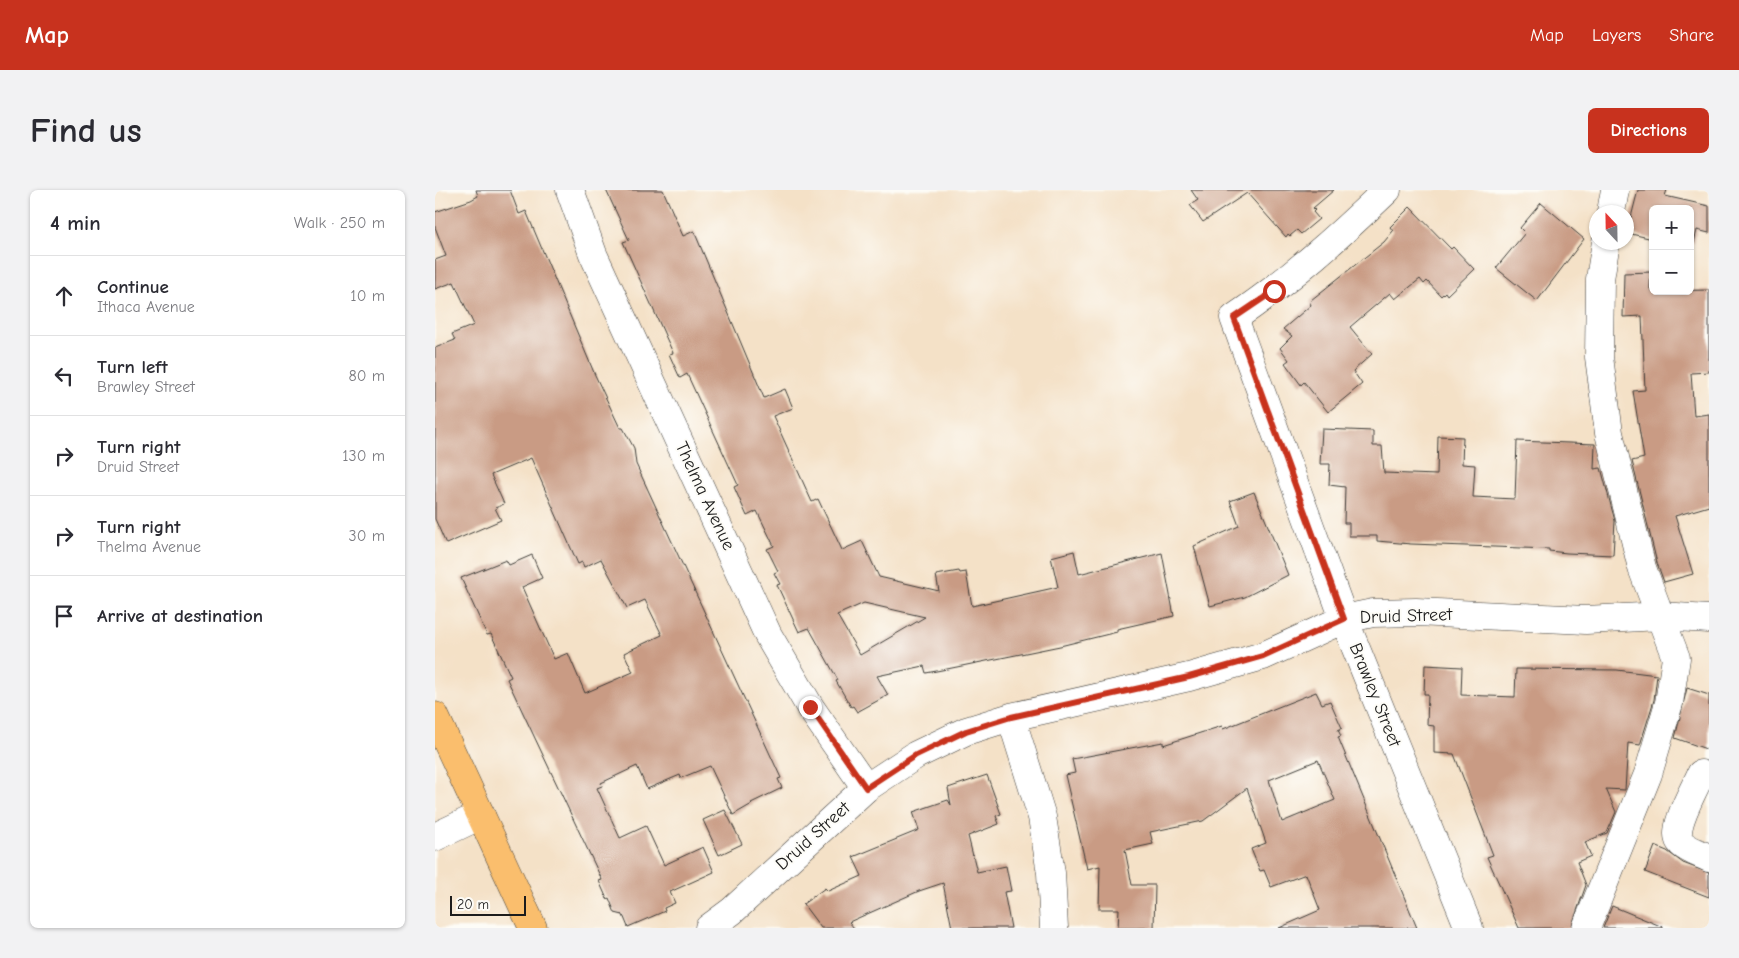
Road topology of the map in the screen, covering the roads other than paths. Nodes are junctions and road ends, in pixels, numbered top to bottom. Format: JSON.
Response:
{"nodes":[{"id":1,"x":570,"y":190,"type":"edge"},
{"id":2,"x":1387,"y":190,"type":"edge"},
{"id":3,"x":1615,"y":190,"type":"edge"},
{"id":4,"x":1612,"y":205,"type":"edge"},
{"id":5,"x":1605,"y":250,"type":"edge"},
{"id":6,"x":1660,"y":616,"type":"junction"},
{"id":7,"x":1344,"y":619,"type":"junction"},
{"id":8,"x":1709,"y":619,"type":"edge"},
{"id":9,"x":435,"y":716,"type":"edge"},
{"id":10,"x":1011,"y":717,"type":"junction"},
{"id":11,"x":1701,"y":774,"type":"dead end"},
{"id":12,"x":866,"y":788,"type":"junction"},
{"id":13,"x":481,"y":815,"type":"junction"},
{"id":14,"x":435,"y":837,"type":"edge"},
{"id":15,"x":1709,"y":858,"type":"edge"},
{"id":16,"x":533,"y":928,"type":"edge"},
{"id":17,"x":709,"y":928,"type":"edge"},
{"id":18,"x":1055,"y":928,"type":"edge"},
{"id":19,"x":1469,"y":928,"type":"edge"},
{"id":20,"x":1587,"y":928,"type":"edge"}],
"edges":[{"from":1,"to":12,"type":"street","name":"Thelma Avenue"},
{"from":2,"to":7,"type":"street","name":"Brawley Street"},
{"from":3,"to":4,"type":"street"},
{"from":5,"to":6,"type":"street"},
{"from":6,"to":7,"type":"street","name":"Druid Street"},
{"from":6,"to":8,"type":"street","name":"Druid Street"},
{"from":6,"to":20,"type":"street"},
{"from":7,"to":10,"type":"street","name":"Druid Street"},
{"from":7,"to":19,"type":"street","name":"Brawley Street"},
{"from":9,"to":13,"type":"main road"},
{"from":10,"to":12,"type":"street","name":"Druid Street"},
{"from":10,"to":18,"type":"street"},
{"from":11,"to":15,"type":"street"},
{"from":12,"to":17,"type":"street","name":"Druid Street"},
{"from":13,"to":14,"type":"street"},
{"from":13,"to":16,"type":"main road"}]}
